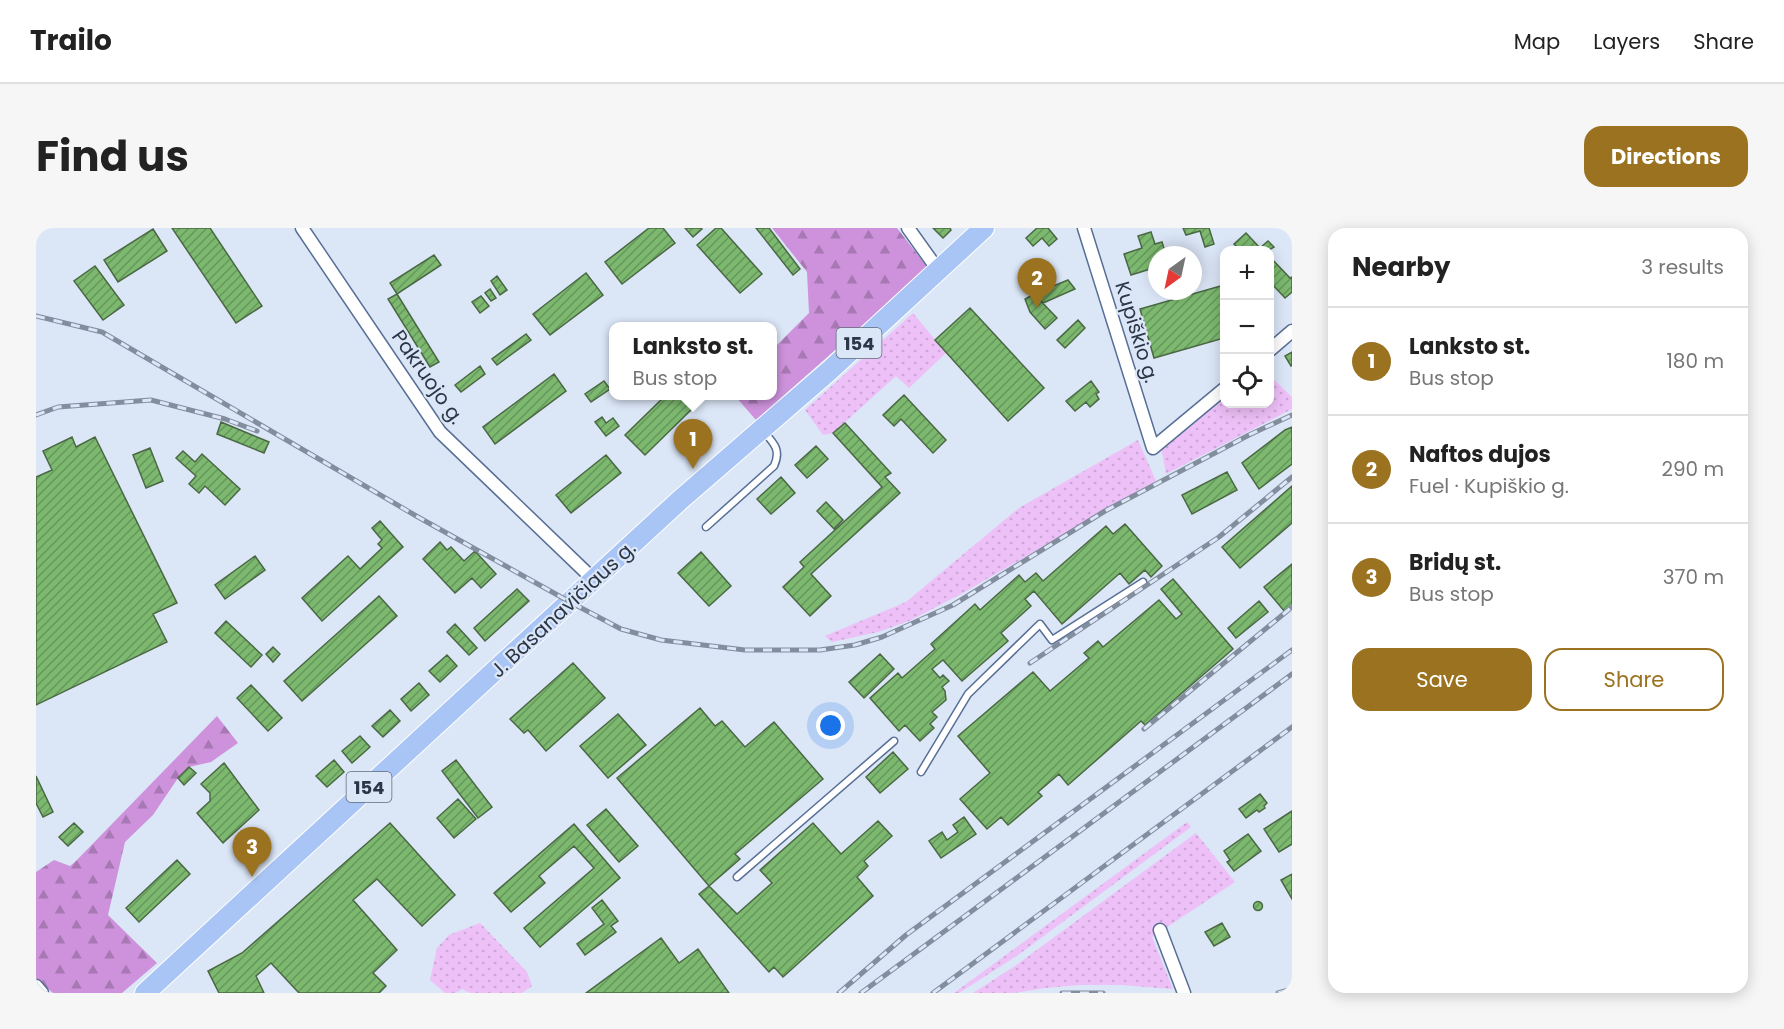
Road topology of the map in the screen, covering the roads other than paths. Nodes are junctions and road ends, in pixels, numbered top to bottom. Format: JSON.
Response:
{"nodes":[{"id":1,"x":302,"y":228,"type":"edge"},
{"id":2,"x":908,"y":228,"type":"edge"},
{"id":3,"x":984,"y":228,"type":"edge"},
{"id":4,"x":1084,"y":228,"type":"edge"},
{"id":5,"x":939,"y":270,"type":"junction"},
{"id":6,"x":1292,"y":331,"type":"edge"},
{"id":7,"x":1274,"y":346,"type":"edge"},
{"id":8,"x":1220,"y":391,"type":"edge"},
{"id":9,"x":762,"y":430,"type":"junction"},
{"id":10,"x":706,"y":527,"type":"dead end"},
{"id":11,"x":594,"y":580,"type":"junction"},
{"id":12,"x":1143,"y":582,"type":"dead end"},
{"id":13,"x":894,"y":741,"type":"dead end"},
{"id":14,"x":921,"y":772,"type":"dead end"},
{"id":15,"x":736,"y":877,"type":"dead end"},
{"id":16,"x":1160,"y":930,"type":"dead end"},
{"id":17,"x":36,"y":986,"type":"edge"},
{"id":18,"x":42,"y":993,"type":"edge"},
{"id":19,"x":145,"y":993,"type":"edge"},
{"id":20,"x":1184,"y":993,"type":"edge"}],
"edges":[{"from":1,"to":11,"type":"street","name":"Pakruojo g."},
{"from":2,"to":5,"type":"street"},
{"from":3,"to":5,"type":"main road","name":"J. Basanavičiaus g.","number":"154"},
{"from":4,"to":8,"type":"street","name":"Kupiškio g."},
{"from":5,"to":9,"type":"main road","name":"J. Basanavičiaus g.","number":"154"},
{"from":6,"to":7,"type":"street"},
{"from":9,"to":10,"type":"lane"},
{"from":9,"to":11,"type":"main road","name":"J. Basanavičiaus g.","number":"154"},
{"from":11,"to":19,"type":"main road","name":"J. Basanavičiaus g.","number":"154"},
{"from":12,"to":14,"type":"lane"},
{"from":13,"to":15,"type":"lane"},
{"from":16,"to":20,"type":"street"},
{"from":17,"to":18,"type":"street"}]}
